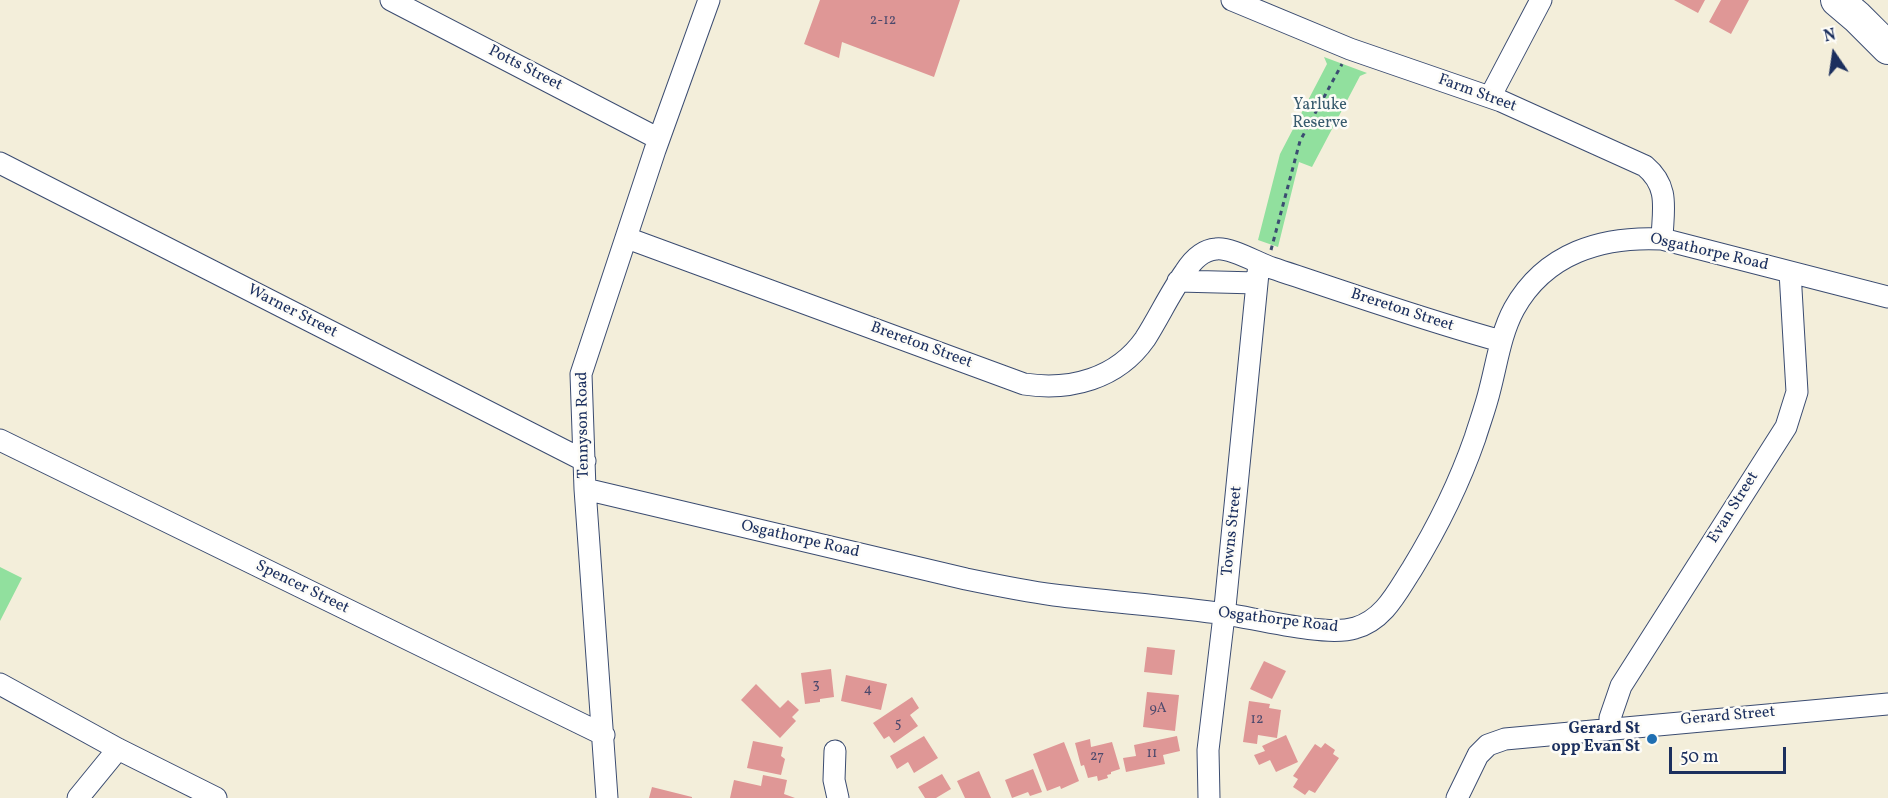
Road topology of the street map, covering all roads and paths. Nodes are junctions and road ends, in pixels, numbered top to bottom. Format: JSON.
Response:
{"nodes":[{"id":1,"x":391,"y":0,"type":"edge"},
{"id":2,"x":709,"y":0,"type":"edge"},
{"id":3,"x":1232,"y":0,"type":"edge"},
{"id":4,"x":1541,"y":0,"type":"edge"},
{"id":5,"x":1837,"y":0,"type":"edge"},
{"id":6,"x":1860,"y":0,"type":"edge"},
{"id":7,"x":1888,"y":26,"type":"edge"},
{"id":8,"x":1888,"y":48,"type":"edge"},
{"id":9,"x":1350,"y":49,"type":"junction"},
{"id":10,"x":1491,"y":97,"type":"junction"},
{"id":11,"x":659,"y":138,"type":"junction"},
{"id":12,"x":0,"y":163,"type":"edge"},
{"id":13,"x":627,"y":238,"type":"junction"},
{"id":14,"x":1662,"y":238,"type":"junction"},
{"id":15,"x":1261,"y":271,"type":"junction"},
{"id":16,"x":1790,"y":272,"type":"junction"},
{"id":17,"x":1179,"y":281,"type":"junction"},
{"id":18,"x":1888,"y":297,"type":"edge"},
{"id":19,"x":1502,"y":341,"type":"junction"},
{"id":20,"x":0,"y":440,"type":"edge"},
{"id":21,"x":585,"y":461,"type":"junction"},
{"id":22,"x":585,"y":489,"type":"junction"},
{"id":23,"x":1225,"y":614,"type":"junction"},
{"id":24,"x":0,"y":684,"type":"edge"},
{"id":25,"x":1888,"y":704,"type":"edge"},
{"id":26,"x":1610,"y":728,"type":"junction"},
{"id":27,"x":604,"y":735,"type":"junction"},
{"id":28,"x":118,"y":749,"type":"junction"},
{"id":29,"x":836,"y":751,"type":"dead end"},
{"id":30,"x":78,"y":798,"type":"edge"},
{"id":31,"x":216,"y":798,"type":"edge"},
{"id":32,"x":607,"y":798,"type":"edge"},
{"id":33,"x":838,"y":798,"type":"edge"},
{"id":34,"x":1209,"y":798,"type":"edge"},
{"id":35,"x":1457,"y":798,"type":"edge"}],
"edges":[{"from":1,"to":11,"type":"street","name":"Potts Street"},
{"from":2,"to":11,"type":"street","name":"Tennyson Road"},
{"from":3,"to":9,"type":"street","name":"Farm Street"},
{"from":4,"to":10,"type":"street"},
{"from":5,"to":8,"type":"highway"},
{"from":6,"to":7,"type":"highway"},
{"from":9,"to":10,"type":"street","name":"Farm Street"},
{"from":9,"to":15,"type":"path"},
{"from":10,"to":14,"type":"street","name":"Farm Street"},
{"from":11,"to":13,"type":"street","name":"Tennyson Road"},
{"from":12,"to":21,"type":"street","name":"Warner Street"},
{"from":13,"to":17,"type":"street","name":"Brereton Street"},
{"from":13,"to":21,"type":"street","name":"Tennyson Road"},
{"from":14,"to":16,"type":"street","name":"Osgathorpe Road"},
{"from":14,"to":19,"type":"street","name":"Osgathorpe Road"},
{"from":15,"to":17,"type":"street","name":"Brereton Street"},
{"from":15,"to":17,"type":"street","name":"Brereton Street"},
{"from":15,"to":19,"type":"street","name":"Brereton Street"},
{"from":15,"to":23,"type":"street","name":"Towns Street"},
{"from":16,"to":18,"type":"street","name":"Osgathorpe Road"},
{"from":16,"to":26,"type":"street","name":"Evan Street"},
{"from":19,"to":23,"type":"street","name":"Osgathorpe Road"},
{"from":20,"to":27,"type":"street","name":"Spencer Street"},
{"from":21,"to":22,"type":"street","name":"Tennyson Road"},
{"from":22,"to":23,"type":"street","name":"Osgathorpe Road"},
{"from":22,"to":27,"type":"street","name":"Tennyson Road"},
{"from":23,"to":34,"type":"street","name":"Towns Street"},
{"from":24,"to":28,"type":"street"},
{"from":25,"to":26,"type":"street","name":"Gerard Street"},
{"from":26,"to":35,"type":"street","name":"Gerard Street"},
{"from":27,"to":32,"type":"street","name":"Tennyson Road"},
{"from":28,"to":30,"type":"street"},
{"from":28,"to":31,"type":"street"},
{"from":29,"to":33,"type":"street"}]}
